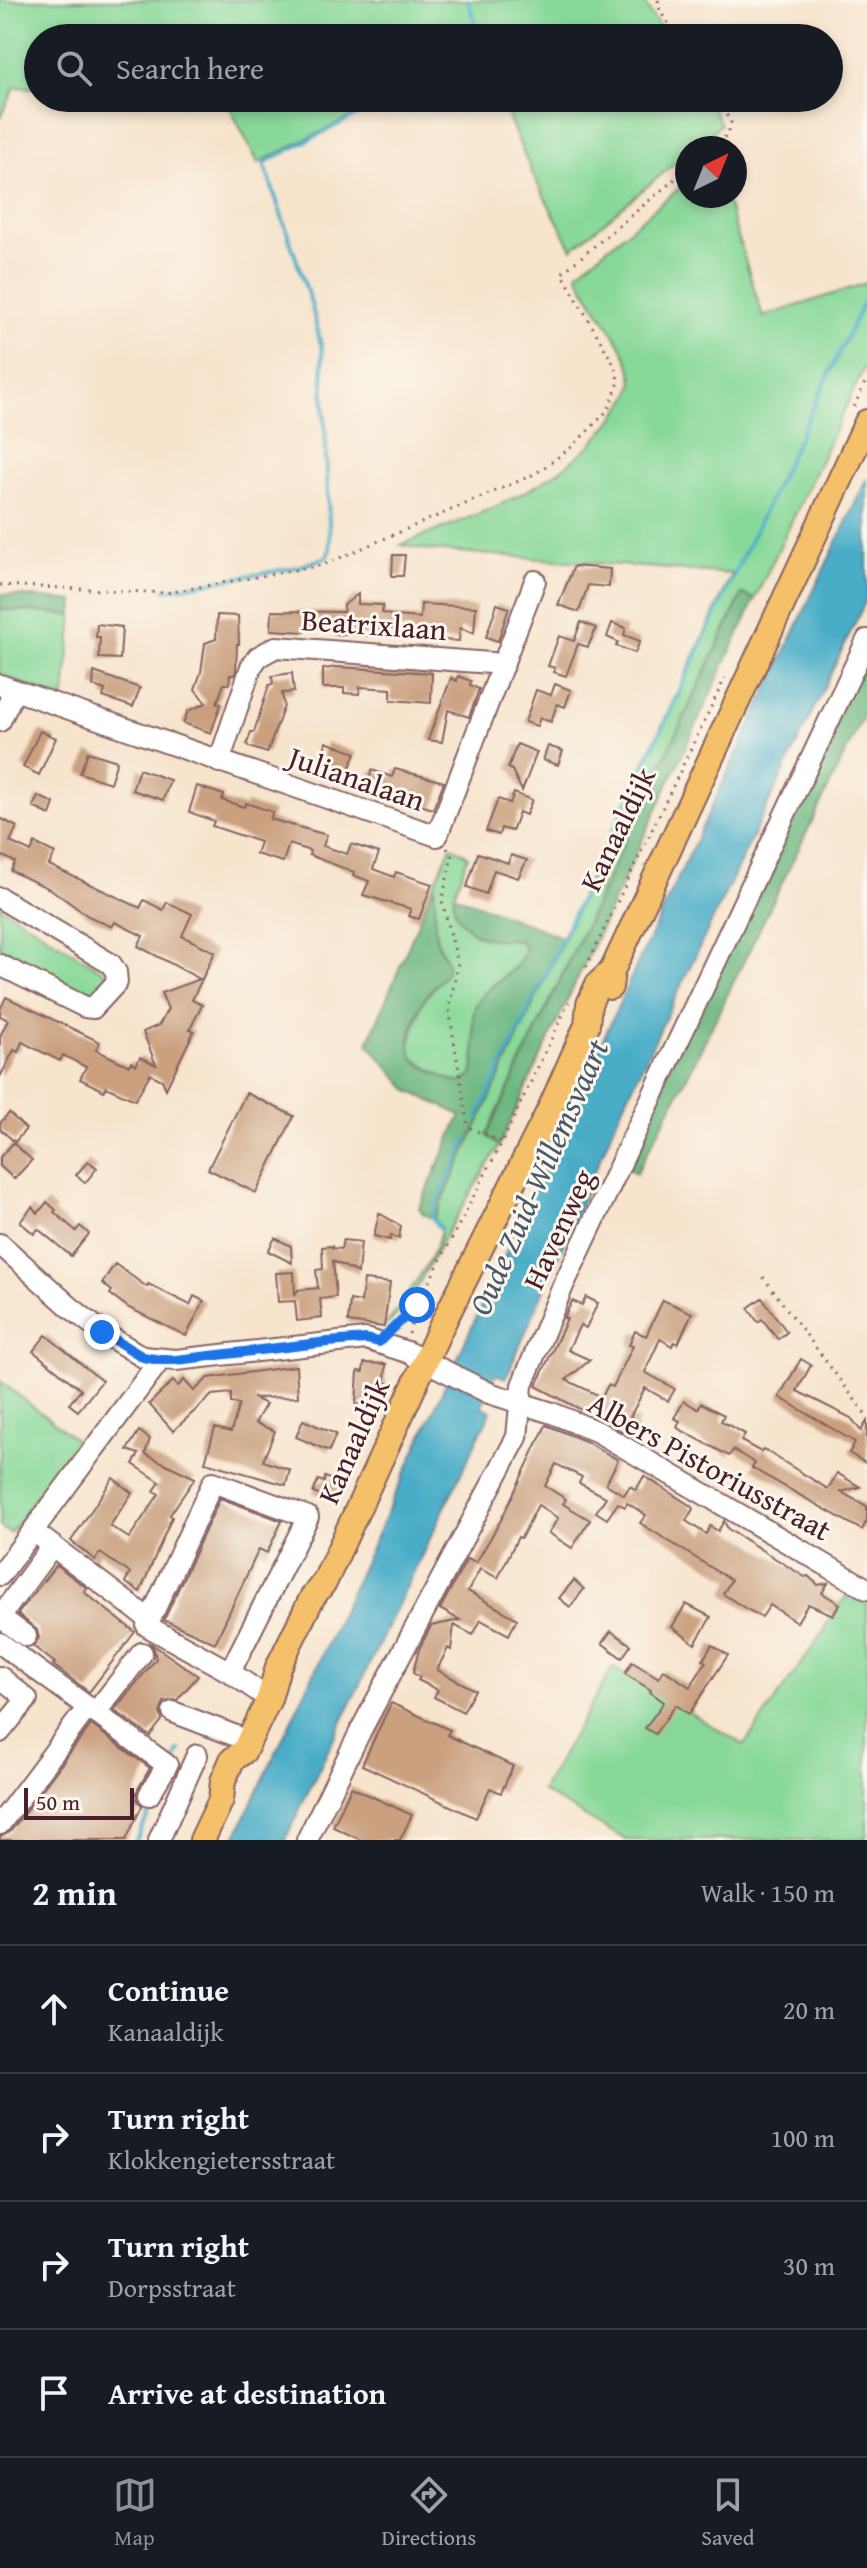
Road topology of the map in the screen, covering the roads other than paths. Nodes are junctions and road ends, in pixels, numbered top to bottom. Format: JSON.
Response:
{"nodes":[{"id":1,"x":858,"y":419,"type":"edge"},
{"id":2,"x":535,"y":581,"type":"dead end"},
{"id":3,"x":867,"y":640,"type":"edge"},
{"id":4,"x":504,"y":664,"type":"junction"},
{"id":5,"x":7,"y":688,"type":"edge"},
{"id":6,"x":0,"y":721,"type":"edge"},
{"id":7,"x":219,"y":762,"type":"junction"},
{"id":8,"x":0,"y":898,"type":"edge"},
{"id":9,"x":0,"y":965,"type":"edge"},
{"id":10,"x":0,"y":1244,"type":"edge"},
{"id":11,"x":160,"y":1360,"type":"junction"},
{"id":12,"x":426,"y":1361,"type":"junction"},
{"id":13,"x":520,"y":1404,"type":"junction"},
{"id":14,"x":34,"y":1532,"type":"junction"},
{"id":15,"x":52,"y":1546,"type":"junction"},
{"id":16,"x":0,"y":1575,"type":"edge"},
{"id":17,"x":867,"y":1589,"type":"edge"},
{"id":18,"x":0,"y":1617,"type":"edge"},
{"id":19,"x":150,"y":1620,"type":"junction"},
{"id":20,"x":26,"y":1636,"type":"dead end"},
{"id":21,"x":0,"y":1643,"type":"edge"},
{"id":22,"x":142,"y":1653,"type":"dead end"},
{"id":23,"x":230,"y":1672,"type":"junction"},
{"id":24,"x":0,"y":1677,"type":"edge"},
{"id":25,"x":262,"y":1694,"type":"junction"},
{"id":26,"x":92,"y":1710,"type":"junction"},
{"id":27,"x":173,"y":1712,"type":"dead end"},
{"id":28,"x":0,"y":1732,"type":"edge"},
{"id":29,"x":246,"y":1746,"type":"junction"},
{"id":30,"x":197,"y":1755,"type":"dead end"},
{"id":31,"x":149,"y":1795,"type":"dead end"},
{"id":32,"x":0,"y":1824,"type":"edge"},
{"id":33,"x":159,"y":1840,"type":"edge"},
{"id":34,"x":202,"y":1840,"type":"edge"},
{"id":35,"x":307,"y":1840,"type":"edge"}],
"edges":[{"from":1,"to":12,"type":"main road","name":"Kanaaldijk"},
{"from":2,"to":4,"type":"street","name":"Julianalaan"},
{"from":3,"to":13,"type":"street","name":"Havenweg"},
{"from":4,"to":7,"type":"street","name":"Beatrixlaan"},
{"from":4,"to":7,"type":"street","name":"Julianalaan"},
{"from":5,"to":6,"type":"street"},
{"from":5,"to":7,"type":"street","name":"Julianalaan"},
{"from":8,"to":9,"type":"street"},
{"from":10,"to":11,"type":"street"},
{"from":11,"to":12,"type":"street","name":"Albers Pistoriusstraat"},
{"from":11,"to":14,"type":"street"},
{"from":12,"to":13,"type":"street","name":"Albers Pistoriusstraat"},
{"from":12,"to":25,"type":"main road","name":"Kanaaldijk"},
{"from":13,"to":17,"type":"street","name":"Albers Pistoriusstraat"},
{"from":13,"to":35,"type":"street","name":"Havenweg"},
{"from":14,"to":15,"type":"street"},
{"from":14,"to":16,"type":"street"},
{"from":15,"to":18,"type":"street"},
{"from":15,"to":19,"type":"street"},
{"from":18,"to":20,"type":"street"},
{"from":19,"to":23,"type":"street"},
{"from":19,"to":23,"type":"street"},
{"from":21,"to":26,"type":"street"},
{"from":22,"to":26,"type":"street"},
{"from":23,"to":25,"type":"street"},
{"from":24,"to":28,"type":"street"},
{"from":25,"to":29,"type":"main road","name":"Kanaaldijk"},
{"from":26,"to":31,"type":"street"},
{"from":26,"to":32,"type":"street"},
{"from":27,"to":29,"type":"street"},
{"from":29,"to":34,"type":"main road","name":"Kanaaldijk"},
{"from":30,"to":33,"type":"street"}]}
